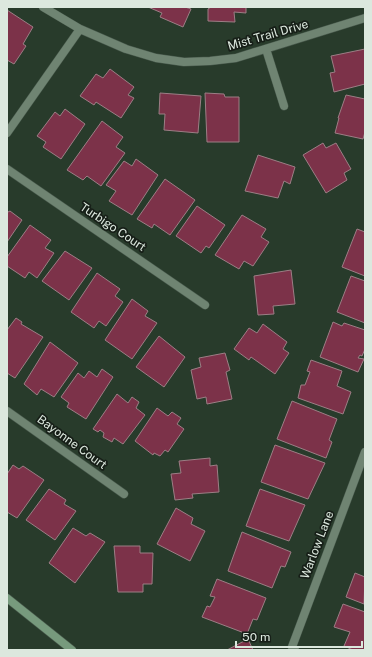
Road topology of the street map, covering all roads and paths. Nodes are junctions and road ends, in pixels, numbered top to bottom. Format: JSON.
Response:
{"nodes":[{"id":1,"x":43,"y":7,"type":"edge"},
{"id":2,"x":365,"y":18,"type":"edge"},
{"id":3,"x":80,"y":29,"type":"junction"},
{"id":4,"x":266,"y":49,"type":"junction"},
{"id":5,"x":284,"y":106,"type":"dead end"},
{"id":6,"x":7,"y":133,"type":"edge"},
{"id":7,"x":7,"y":169,"type":"edge"},
{"id":8,"x":204,"y":305,"type":"dead end"},
{"id":9,"x":7,"y":411,"type":"edge"},
{"id":10,"x":365,"y":452,"type":"edge"},
{"id":11,"x":124,"y":494,"type":"dead end"},
{"id":12,"x":7,"y":598,"type":"edge"},
{"id":13,"x":293,"y":649,"type":"edge"},
{"id":14,"x":72,"y":650,"type":"edge"}],
"edges":[{"from":1,"to":3,"type":"street","name":"Mist Trail Drive"},
{"from":2,"to":4,"type":"street","name":"Mist Trail Drive"},
{"from":3,"to":4,"type":"street","name":"Mist Trail Drive"},
{"from":3,"to":6,"type":"street"},
{"from":4,"to":5,"type":"street"},
{"from":7,"to":8,"type":"street","name":"Turbigo Court"},
{"from":9,"to":11,"type":"street","name":"Bayonne Court"},
{"from":10,"to":13,"type":"street","name":"Warlow Lane"},
{"from":12,"to":14,"type":"street"}]}
